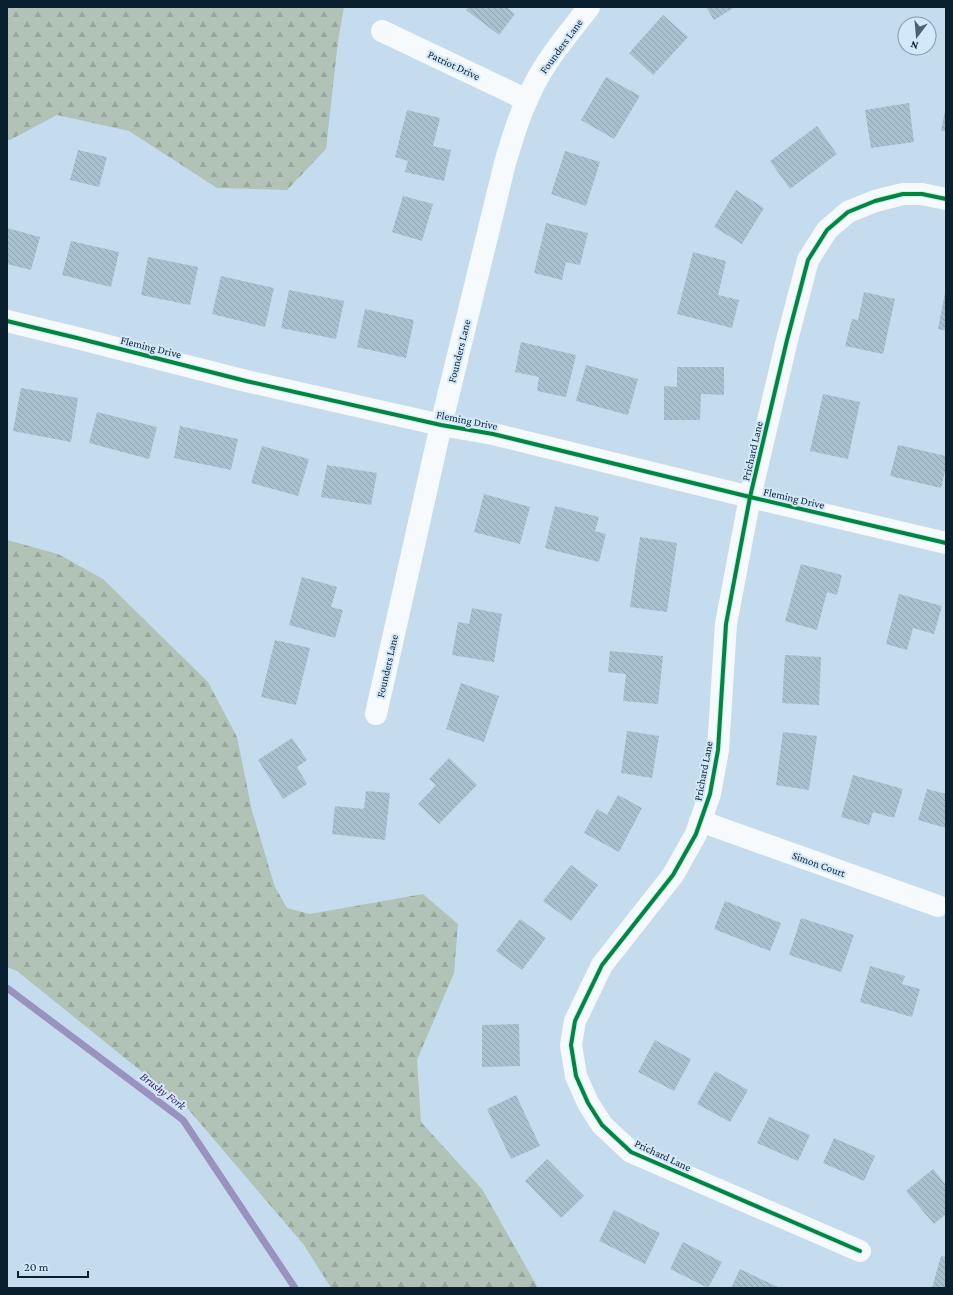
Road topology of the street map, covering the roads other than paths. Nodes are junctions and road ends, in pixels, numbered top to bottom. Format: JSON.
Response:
{"nodes":[{"id":1,"x":589,"y":7,"type":"edge"},
{"id":2,"x":382,"y":31,"type":"dead end"},
{"id":3,"x":527,"y":100,"type":"junction"},
{"id":4,"x":946,"y":199,"type":"edge"},
{"id":5,"x":7,"y":322,"type":"edge"},
{"id":6,"x":441,"y":425,"type":"junction"},
{"id":7,"x":750,"y":497,"type":"junction"},
{"id":8,"x":946,"y":543,"type":"edge"},
{"id":9,"x":376,"y":714,"type":"dead end"},
{"id":10,"x":700,"y":821,"type":"junction"},
{"id":11,"x":938,"y":906,"type":"dead end"},
{"id":12,"x":860,"y":1251,"type":"dead end"}],
"edges":[{"from":1,"to":3,"type":"street","name":"Founders Lane"},
{"from":2,"to":3,"type":"street","name":"Patriot Drive"},
{"from":3,"to":6,"type":"street","name":"Founders Lane"},
{"from":4,"to":7,"type":"street","name":"Prichard Lane"},
{"from":5,"to":6,"type":"street","name":"Fleming Drive"},
{"from":6,"to":7,"type":"street","name":"Fleming Drive"},
{"from":6,"to":9,"type":"street","name":"Founders Lane"},
{"from":7,"to":8,"type":"street","name":"Fleming Drive"},
{"from":7,"to":10,"type":"street","name":"Prichard Lane"},
{"from":10,"to":11,"type":"street","name":"Simon Court"},
{"from":10,"to":12,"type":"street","name":"Prichard Lane"}]}
